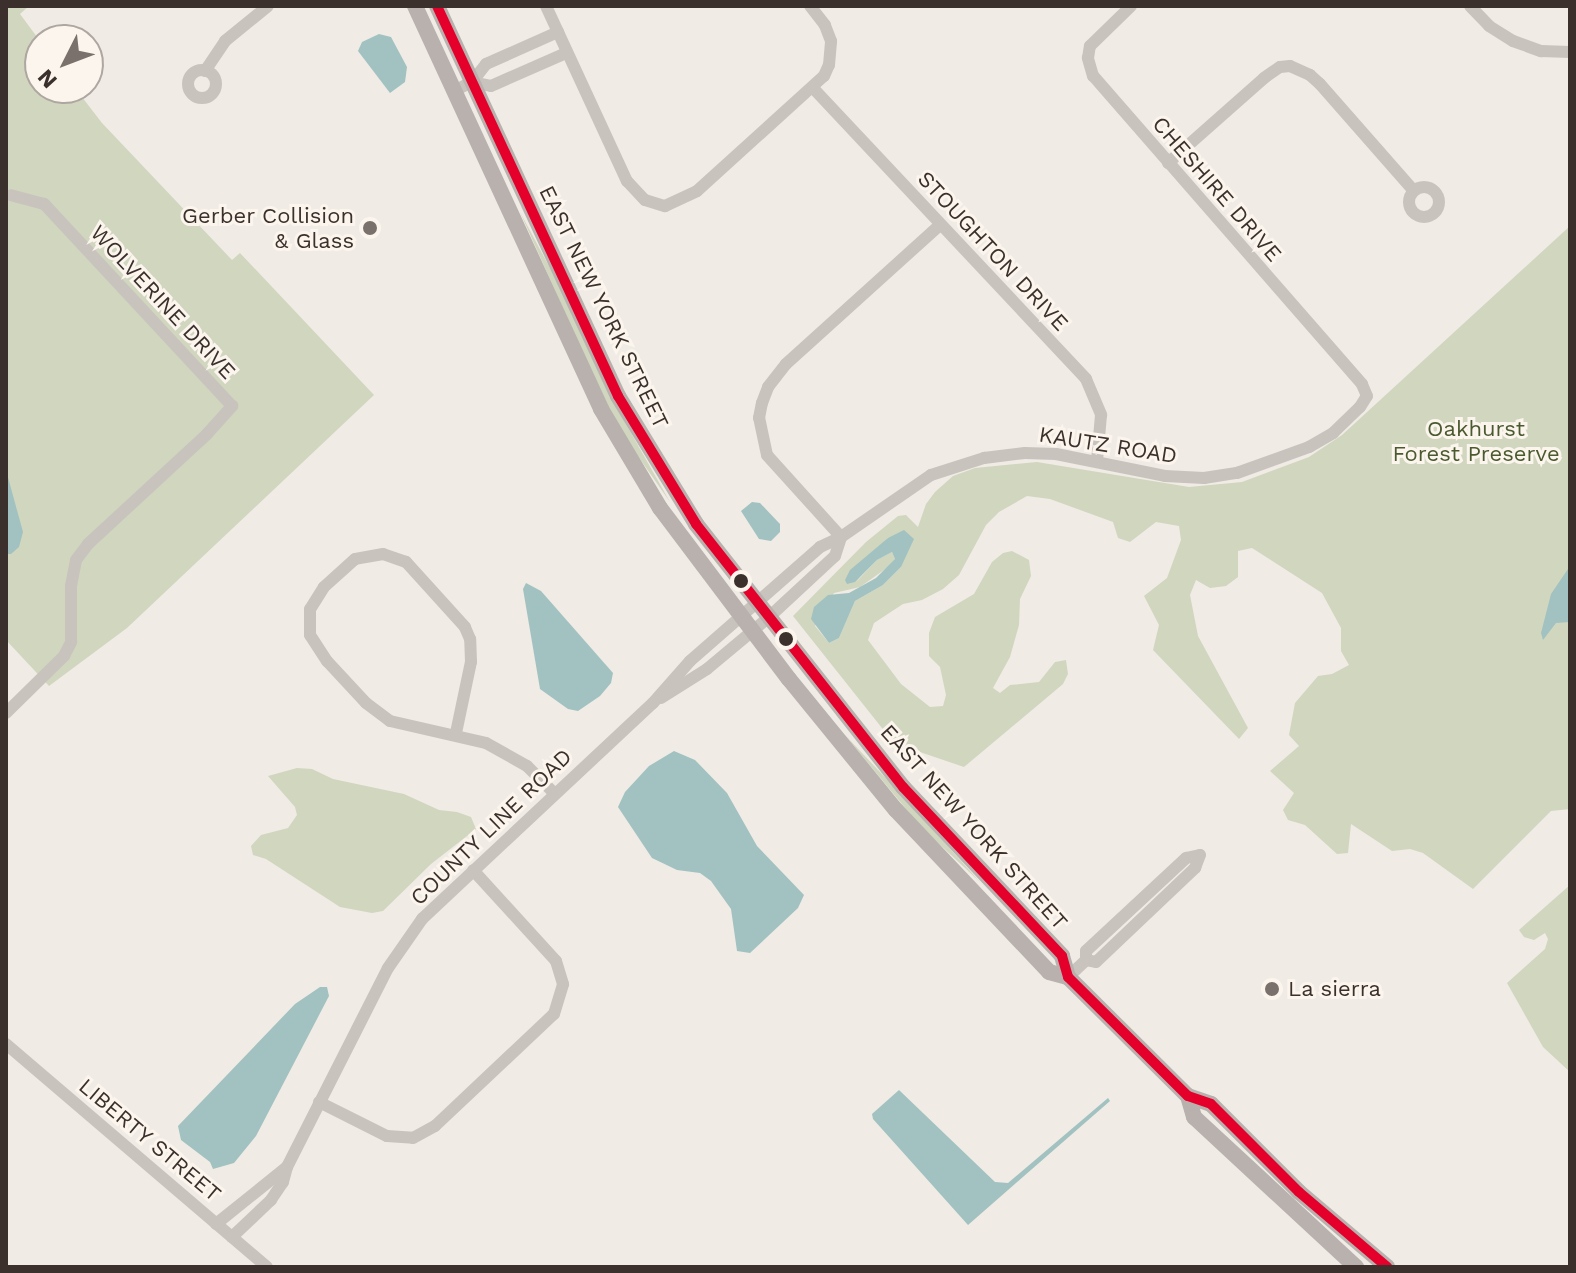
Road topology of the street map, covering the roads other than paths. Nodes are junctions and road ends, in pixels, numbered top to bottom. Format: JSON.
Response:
{"nodes":[{"id":1,"x":268,"y":6,"type":"edge"},
{"id":2,"x":415,"y":6,"type":"edge"},
{"id":3,"x":437,"y":6,"type":"edge"},
{"id":4,"x":546,"y":6,"type":"edge"},
{"id":5,"x":810,"y":6,"type":"edge"},
{"id":6,"x":1131,"y":6,"type":"edge"},
{"id":7,"x":1470,"y":6,"type":"edge"},
{"id":8,"x":558,"y":32,"type":"junction"},
{"id":9,"x":1570,"y":52,"type":"edge"},
{"id":10,"x":566,"y":53,"type":"junction"},
{"id":11,"x":205,"y":71,"type":"dead end"},
{"id":12,"x":472,"y":82,"type":"junction"},
{"id":13,"x":813,"y":88,"type":"junction"},
{"id":14,"x":454,"y":91,"type":"junction"},
{"id":15,"x":1168,"y":163,"type":"junction"},
{"id":16,"x":1414,"y":191,"type":"dead end"},
{"id":17,"x":11,"y":195,"type":"dead end"},
{"id":18,"x":940,"y":225,"type":"junction"},
{"id":19,"x":1367,"y":396,"type":"joint"},
{"id":20,"x":1097,"y":461,"type":"junction"},
{"id":21,"x":841,"y":537,"type":"junction"},
{"id":22,"x":757,"y":604,"type":"junction"},
{"id":23,"x":740,"y":616,"type":"junction"},
{"id":24,"x":768,"y":618,"type":"junction"},
{"id":25,"x":752,"y":631,"type":"junction"},
{"id":26,"x":653,"y":703,"type":"junction"},
{"id":27,"x":6,"y":713,"type":"edge"},
{"id":28,"x":456,"y":733,"type":"junction"},
{"id":29,"x":554,"y":793,"type":"junction"},
{"id":30,"x":473,"y":870,"type":"junction"},
{"id":31,"x":1086,"y":960,"type":"junction"},
{"id":32,"x":1068,"y":977,"type":"junction"},
{"id":33,"x":6,"y":1044,"type":"edge"},
{"id":34,"x":1188,"y":1096,"type":"junction"},
{"id":35,"x":319,"y":1102,"type":"junction"},
{"id":36,"x":287,"y":1167,"type":"junction"},
{"id":37,"x":216,"y":1224,"type":"junction"},
{"id":38,"x":232,"y":1237,"type":"junction"},
{"id":39,"x":267,"y":1267,"type":"edge"},
{"id":40,"x":1356,"y":1267,"type":"edge"},
{"id":41,"x":1387,"y":1267,"type":"edge"}],
"edges":[{"from":1,"to":11,"type":"street"},
{"from":2,"to":14,"type":"main road","name":"EAST NEW YORK STREET"},
{"from":3,"to":12,"type":"main road","name":"EAST NEW YORK STREET"},
{"from":4,"to":8,"type":"street"},
{"from":5,"to":13,"type":"street"},
{"from":6,"to":15,"type":"street","name":"CHESHIRE DRIVE"},
{"from":7,"to":9,"type":"street"},
{"from":8,"to":10,"type":"street"},
{"from":8,"to":12,"type":"street"},
{"from":10,"to":12,"type":"street"},
{"from":10,"to":13,"type":"street"},
{"from":12,"to":14,"type":"street"},
{"from":12,"to":22,"type":"main road","name":"EAST NEW YORK STREET"},
{"from":13,"to":18,"type":"street","name":"STOUGHTON DRIVE"},
{"from":14,"to":23,"type":"main road","name":"EAST NEW YORK STREET"},
{"from":15,"to":16,"type":"street"},
{"from":15,"to":19,"type":"street","name":"CHESHIRE DRIVE"},
{"from":17,"to":27,"type":"street","name":"WOLVERINE DRIVE"},
{"from":18,"to":20,"type":"street","name":"STOUGHTON DRIVE"},
{"from":18,"to":21,"type":"street"},
{"from":19,"to":20,"type":"street","name":"KAUTZ ROAD"},
{"from":20,"to":21,"type":"street","name":"KAUTZ ROAD"},
{"from":21,"to":22,"type":"street","name":"KAUTZ ROAD"},
{"from":21,"to":24,"type":"street","name":"KAUTZ ROAD"},
{"from":22,"to":23,"type":"street","name":"KAUTZ ROAD"},
{"from":22,"to":24,"type":"main road","name":"EAST NEW YORK STREET"},
{"from":23,"to":25,"type":"main road","name":"EAST NEW YORK STREET"},
{"from":23,"to":26,"type":"street","name":"COUNTY LINE ROAD"},
{"from":24,"to":25,"type":"street","name":"KAUTZ ROAD"},
{"from":24,"to":32,"type":"main road","name":"EAST NEW YORK STREET"},
{"from":25,"to":26,"type":"street","name":"COUNTY LINE ROAD"},
{"from":25,"to":32,"type":"main road","name":"EAST NEW YORK STREET"},
{"from":26,"to":29,"type":"street","name":"COUNTY LINE ROAD"},
{"from":28,"to":28,"type":"street"},
{"from":28,"to":29,"type":"street"},
{"from":29,"to":30,"type":"street","name":"COUNTY LINE ROAD"},
{"from":30,"to":35,"type":"street","name":"COUNTY LINE ROAD"},
{"from":30,"to":35,"type":"street"},
{"from":31,"to":31,"type":"street"},
{"from":31,"to":32,"type":"street"},
{"from":32,"to":34,"type":"main road","name":"EAST NEW YORK STREET"},
{"from":33,"to":37,"type":"street","name":"LIBERTY STREET"},
{"from":34,"to":40,"type":"main road","name":"EAST NEW YORK STREET"},
{"from":34,"to":41,"type":"main road","name":"EAST NEW YORK STREET"},
{"from":35,"to":36,"type":"street","name":"COUNTY LINE ROAD"},
{"from":36,"to":37,"type":"street","name":"COUNTY LINE ROAD"},
{"from":36,"to":38,"type":"street","name":"COUNTY LINE ROAD"},
{"from":37,"to":38,"type":"street","name":"LIBERTY STREET"},
{"from":38,"to":39,"type":"street","name":"LIBERTY STREET"}]}
